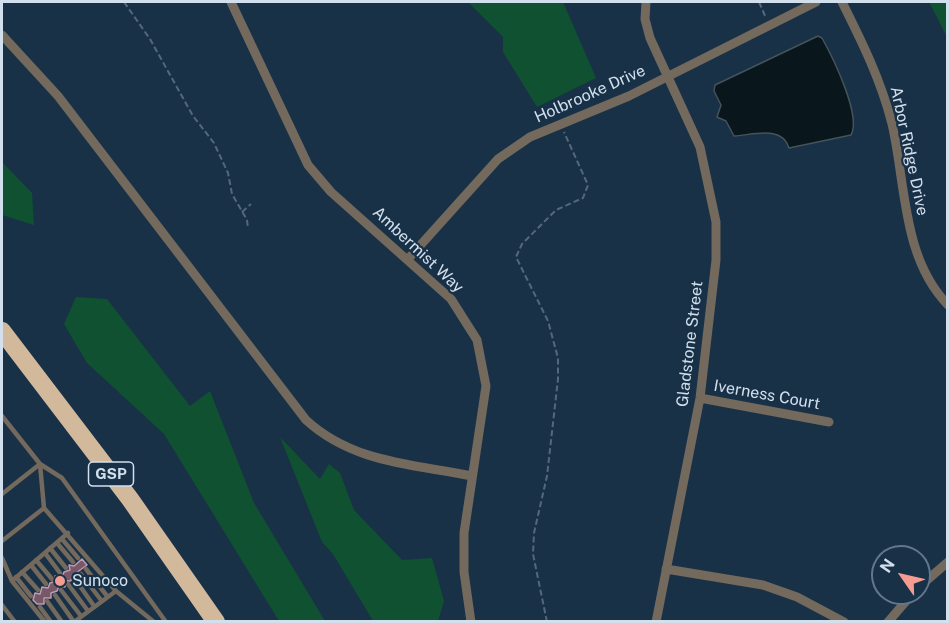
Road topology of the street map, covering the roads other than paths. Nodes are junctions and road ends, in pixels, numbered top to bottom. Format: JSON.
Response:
{"nodes":[{"id":1,"x":231,"y":2,"type":"edge"},
{"id":2,"x":646,"y":2,"type":"edge"},
{"id":3,"x":816,"y":2,"type":"edge"},
{"id":4,"x":842,"y":2,"type":"edge"},
{"id":5,"x":2,"y":35,"type":"edge"},
{"id":6,"x":668,"y":76,"type":"junction"},
{"id":7,"x":408,"y":259,"type":"junction"},
{"id":8,"x":948,"y":305,"type":"edge"},
{"id":9,"x":2,"y":331,"type":"edge"},
{"id":10,"x":700,"y":398,"type":"junction"},
{"id":11,"x":2,"y":416,"type":"edge"},
{"id":12,"x":829,"y":422,"type":"dead end"},
{"id":13,"x":40,"y":464,"type":"junction"},
{"id":14,"x":472,"y":476,"type":"junction"},
{"id":15,"x":2,"y":494,"type":"edge"},
{"id":16,"x":44,"y":508,"type":"junction"},
{"id":17,"x":68,"y":533,"type":"junction"},
{"id":18,"x":62,"y":538,"type":"junction"},
{"id":19,"x":2,"y":542,"type":"edge"},
{"id":20,"x":57,"y":543,"type":"junction"},
{"id":21,"x":50,"y":548,"type":"junction"},
{"id":22,"x":45,"y":553,"type":"junction"},
{"id":23,"x":2,"y":558,"type":"edge"},
{"id":24,"x":78,"y":558,"type":"dead end"},
{"id":25,"x":36,"y":560,"type":"junction"},
{"id":26,"x":73,"y":562,"type":"dead end"},
{"id":27,"x":948,"y":562,"type":"edge"},
{"id":28,"x":31,"y":565,"type":"junction"},
{"id":29,"x":66,"y":568,"type":"dead end"},
{"id":30,"x":666,"y":569,"type":"junction"},
{"id":31,"x":86,"y":570,"type":"dead end"},
{"id":32,"x":22,"y":572,"type":"junction"},
{"id":33,"x":60,"y":573,"type":"dead end"},
{"id":34,"x":81,"y":573,"type":"dead end"},
{"id":35,"x":931,"y":577,"type":"edge"},
{"id":36,"x":14,"y":579,"type":"junction"},
{"id":37,"x":52,"y":579,"type":"dead end"},
{"id":38,"x":75,"y":579,"type":"dead end"},
{"id":39,"x":46,"y":584,"type":"dead end"},
{"id":40,"x":69,"y":584,"type":"dead end"},
{"id":41,"x":38,"y":590,"type":"dead end"},
{"id":42,"x":61,"y":590,"type":"dead end"},
{"id":43,"x":116,"y":591,"type":"junction"},
{"id":44,"x":55,"y":595,"type":"dead end"},
{"id":45,"x":31,"y":596,"type":"dead end"},
{"id":46,"x":107,"y":596,"type":"junction"},
{"id":47,"x":101,"y":600,"type":"junction"},
{"id":48,"x":47,"y":601,"type":"dead end"},
{"id":49,"x":2,"y":605,"type":"edge"},
{"id":50,"x":902,"y":605,"type":"edge"},
{"id":51,"x":94,"y":606,"type":"junction"},
{"id":52,"x":40,"y":607,"type":"dead end"},
{"id":53,"x":88,"y":611,"type":"junction"},
{"id":54,"x":81,"y":616,"type":"junction"},
{"id":55,"x":15,"y":621,"type":"edge"},
{"id":56,"x":45,"y":621,"type":"edge"},
{"id":57,"x":51,"y":621,"type":"edge"},
{"id":58,"x":62,"y":621,"type":"edge"},
{"id":59,"x":74,"y":621,"type":"edge"},
{"id":60,"x":154,"y":621,"type":"edge"},
{"id":61,"x":166,"y":621,"type":"edge"},
{"id":62,"x":216,"y":621,"type":"edge"},
{"id":63,"x":471,"y":621,"type":"edge"},
{"id":64,"x":656,"y":621,"type":"edge"},
{"id":65,"x":844,"y":621,"type":"edge"},
{"id":66,"x":888,"y":621,"type":"edge"}],
"edges":[{"from":1,"to":7,"type":"street","name":"Ambermist Way"},
{"from":2,"to":6,"type":"street"},
{"from":3,"to":6,"type":"street","name":"Holbrooke Drive"},
{"from":4,"to":8,"type":"street","name":"Arbor Ridge Drive"},
{"from":5,"to":14,"type":"street"},
{"from":6,"to":7,"type":"street","name":"Holbrooke Drive"},
{"from":6,"to":10,"type":"street","name":"Gladstone Street"},
{"from":7,"to":14,"type":"street","name":"Ambermist Way"},
{"from":9,"to":62,"type":"highway","number":"GSP"},
{"from":10,"to":12,"type":"street","name":"Iverness Court"},
{"from":10,"to":30,"type":"street","name":"Gladstone Street"},
{"from":11,"to":13,"type":"lane"},
{"from":13,"to":15,"type":"lane"},
{"from":13,"to":16,"type":"lane"},
{"from":13,"to":61,"type":"lane"},
{"from":14,"to":63,"type":"street","name":"Ambermist Way"},
{"from":16,"to":17,"type":"lane"},
{"from":16,"to":19,"type":"lane"},
{"from":17,"to":18,"type":"lane"},
{"from":17,"to":43,"type":"lane"},
{"from":18,"to":20,"type":"lane"},
{"from":18,"to":24,"type":"lane"},
{"from":20,"to":21,"type":"lane"},
{"from":20,"to":26,"type":"lane"},
{"from":21,"to":22,"type":"lane"},
{"from":21,"to":29,"type":"lane"},
{"from":22,"to":25,"type":"lane"},
{"from":22,"to":33,"type":"lane"},
{"from":23,"to":36,"type":"lane"},
{"from":25,"to":28,"type":"lane"},
{"from":25,"to":37,"type":"lane"},
{"from":27,"to":35,"type":"street"},
{"from":28,"to":32,"type":"lane"},
{"from":28,"to":39,"type":"lane"},
{"from":30,"to":64,"type":"street","name":"Gladstone Street"},
{"from":30,"to":65,"type":"street"},
{"from":31,"to":46,"type":"lane"},
{"from":32,"to":36,"type":"lane"},
{"from":32,"to":41,"type":"lane"},
{"from":34,"to":47,"type":"lane"},
{"from":36,"to":45,"type":"lane"},
{"from":36,"to":56,"type":"lane"},
{"from":38,"to":51,"type":"lane"},
{"from":40,"to":53,"type":"lane"},
{"from":42,"to":54,"type":"lane"},
{"from":43,"to":46,"type":"lane"},
{"from":43,"to":60,"type":"lane"},
{"from":44,"to":59,"type":"lane"},
{"from":46,"to":47,"type":"lane"},
{"from":47,"to":51,"type":"lane"},
{"from":48,"to":58,"type":"lane"},
{"from":49,"to":55,"type":"lane"},
{"from":50,"to":66,"type":"street"},
{"from":51,"to":53,"type":"lane"},
{"from":52,"to":57,"type":"lane"},
{"from":53,"to":54,"type":"lane"},
{"from":54,"to":59,"type":"lane"}]}
